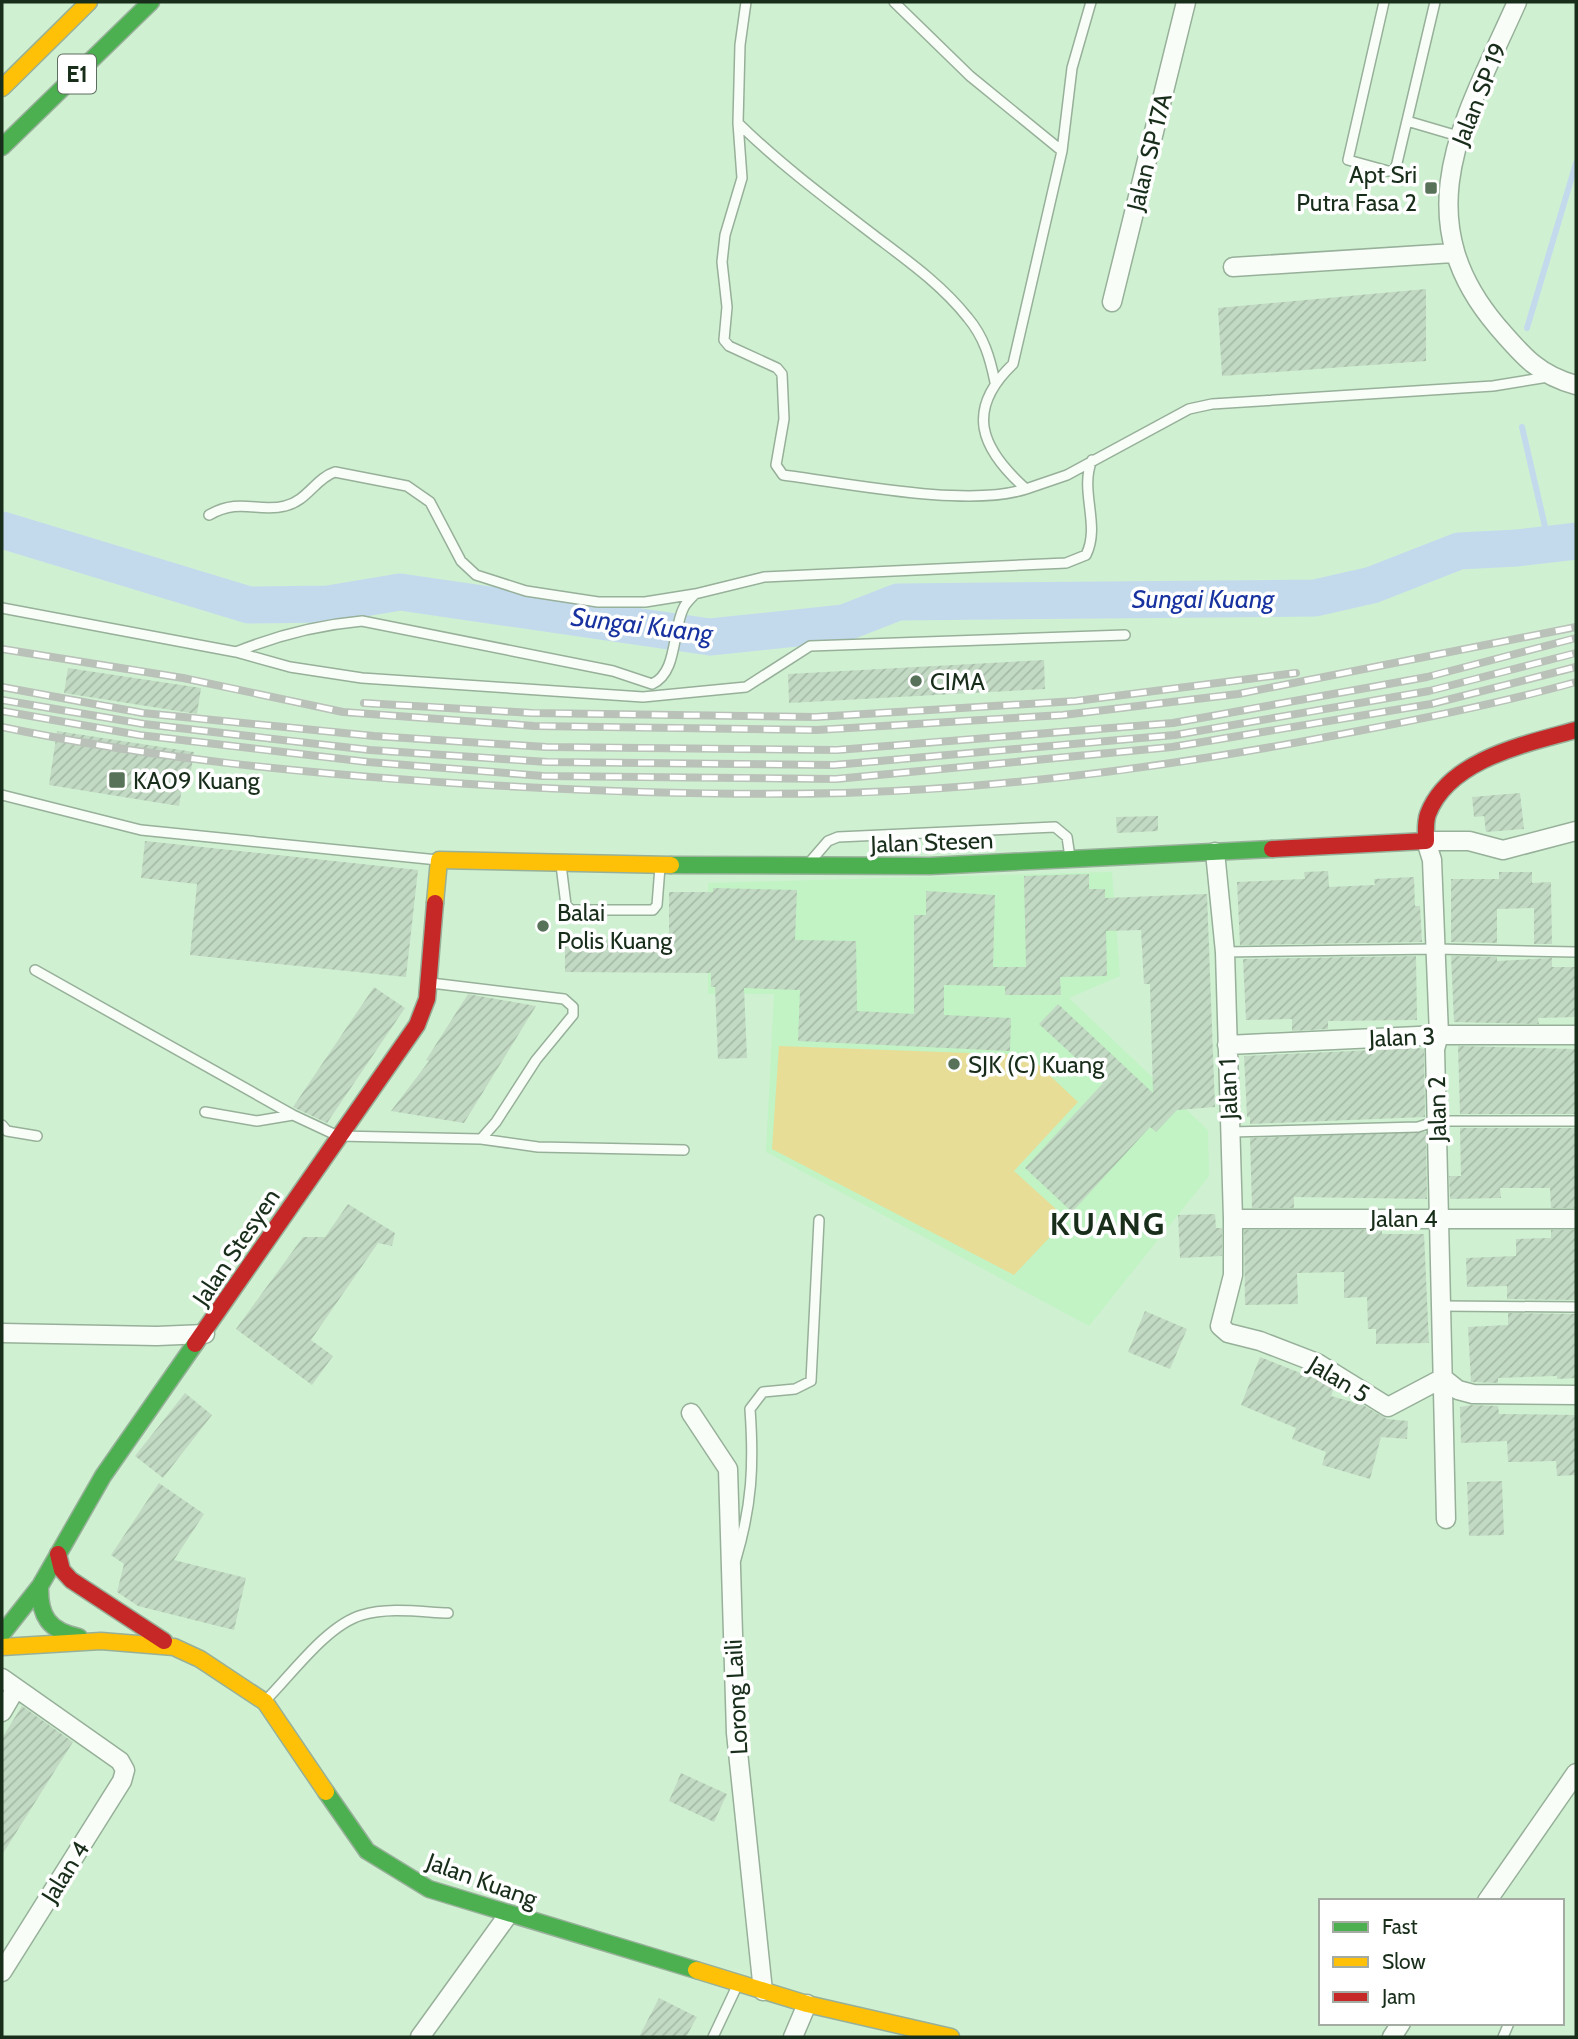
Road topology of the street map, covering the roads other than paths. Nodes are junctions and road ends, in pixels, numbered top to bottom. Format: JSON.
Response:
{"nodes":[{"id":1,"x":89,"y":2,"type":"edge"},
{"id":2,"x":151,"y":2,"type":"edge"},
{"id":3,"x":746,"y":2,"type":"edge"},
{"id":4,"x":894,"y":2,"type":"edge"},
{"id":5,"x":1091,"y":2,"type":"edge"},
{"id":6,"x":1186,"y":2,"type":"edge"},
{"id":7,"x":1384,"y":2,"type":"edge"},
{"id":8,"x":1435,"y":2,"type":"edge"},
{"id":9,"x":1517,"y":2,"type":"edge"},
{"id":10,"x":2,"y":88,"type":"edge"},
{"id":11,"x":1407,"y":121,"type":"junction"},
{"id":12,"x":738,"y":123,"type":"junction"},
{"id":13,"x":1458,"y":136,"type":"junction"},
{"id":14,"x":2,"y":147,"type":"edge"},
{"id":15,"x":1062,"y":151,"type":"junction"},
{"id":16,"x":1453,"y":253,"type":"junction"},
{"id":17,"x":1233,"y":267,"type":"dead end"},
{"id":18,"x":1112,"y":302,"type":"dead end"},
{"id":19,"x":1548,"y":377,"type":"junction"},
{"id":20,"x":995,"y":382,"type":"junction"},
{"id":21,"x":1576,"y":385,"type":"edge"},
{"id":22,"x":1092,"y":460,"type":"junction"},
{"id":23,"x":1026,"y":489,"type":"junction"},
{"id":24,"x":208,"y":515,"type":"dead end"},
{"id":25,"x":695,"y":594,"type":"junction"},
{"id":26,"x":2,"y":608,"type":"edge"},
{"id":27,"x":1125,"y":635,"type":"dead end"},
{"id":28,"x":236,"y":652,"type":"junction"},
{"id":29,"x":1576,"y":730,"type":"edge"},
{"id":30,"x":2,"y":795,"type":"edge"},
{"id":31,"x":1576,"y":831,"type":"edge"},
{"id":32,"x":1426,"y":841,"type":"junction"},
{"id":33,"x":1215,"y":852,"type":"junction"},
{"id":34,"x":1070,"y":859,"type":"junction"},
{"id":35,"x":439,"y":860,"type":"junction"},
{"id":36,"x":561,"y":866,"type":"junction"},
{"id":37,"x":660,"y":867,"type":"junction"},
{"id":38,"x":805,"y":868,"type":"junction"},
{"id":39,"x":1436,"y":949,"type":"junction"},
{"id":40,"x":1225,"y":952,"type":"junction"},
{"id":41,"x":1576,"y":952,"type":"edge"},
{"id":42,"x":35,"y":970,"type":"dead end"},
{"id":43,"x":429,"y":982,"type":"junction"},
{"id":44,"x":1439,"y":1035,"type":"junction"},
{"id":45,"x":1576,"y":1035,"type":"edge"},
{"id":46,"x":1227,"y":1045,"type":"junction"},
{"id":47,"x":205,"y":1112,"type":"dead end"},
{"id":48,"x":293,"y":1115,"type":"junction"},
{"id":49,"x":1437,"y":1121,"type":"junction"},
{"id":50,"x":1576,"y":1121,"type":"edge"},
{"id":51,"x":2,"y":1125,"type":"edge"},
{"id":52,"x":1230,"y":1132,"type":"junction"},
{"id":53,"x":37,"y":1136,"type":"dead end"},
{"id":54,"x":338,"y":1136,"type":"junction"},
{"id":55,"x":481,"y":1139,"type":"junction"},
{"id":56,"x":684,"y":1150,"type":"dead end"},
{"id":57,"x":1439,"y":1218,"type":"junction"},
{"id":58,"x":1233,"y":1219,"type":"junction"},
{"id":59,"x":1576,"y":1219,"type":"edge"},
{"id":60,"x":819,"y":1220,"type":"dead end"},
{"id":61,"x":1442,"y":1306,"type":"junction"},
{"id":62,"x":1576,"y":1307,"type":"edge"},
{"id":63,"x":1220,"y":1326,"type":"joint"},
{"id":64,"x":2,"y":1333,"type":"edge"},
{"id":65,"x":205,"y":1334,"type":"junction"},
{"id":66,"x":1443,"y":1378,"type":"junction"},
{"id":67,"x":1576,"y":1395,"type":"edge"},
{"id":68,"x":691,"y":1413,"type":"dead end"},
{"id":69,"x":1446,"y":1519,"type":"dead end"},
{"id":70,"x":58,"y":1554,"type":"junction"},
{"id":71,"x":731,"y":1574,"type":"junction"},
{"id":72,"x":40,"y":1586,"type":"junction"},
{"id":73,"x":449,"y":1613,"type":"dead end"},
{"id":74,"x":2,"y":1634,"type":"edge"},
{"id":75,"x":101,"y":1641,"type":"junction"},
{"id":76,"x":2,"y":1647,"type":"edge"},
{"id":77,"x":174,"y":1647,"type":"junction"},
{"id":78,"x":9,"y":1683,"type":"edge"},
{"id":79,"x":265,"y":1702,"type":"junction"},
{"id":80,"x":2,"y":1712,"type":"edge"},
{"id":81,"x":1576,"y":1773,"type":"edge"},
{"id":82,"x":1488,"y":1899,"type":"edge"},
{"id":83,"x":508,"y":1915,"type":"junction"},
{"id":84,"x":2,"y":1972,"type":"edge"},
{"id":85,"x":738,"y":1984,"type":"junction"},
{"id":86,"x":763,"y":1992,"type":"junction"},
{"id":87,"x":807,"y":2004,"type":"junction"},
{"id":88,"x":420,"y":2037,"type":"edge"},
{"id":89,"x":713,"y":2037,"type":"edge"},
{"id":90,"x":793,"y":2037,"type":"edge"},
{"id":91,"x":951,"y":2037,"type":"edge"}],
"edges":[{"from":1,"to":10,"type":"main road","number":"E1"},
{"from":2,"to":14,"type":"main road","number":"E1"},
{"from":3,"to":12,"type":"lane"},
{"from":4,"to":15,"type":"lane"},
{"from":5,"to":15,"type":"lane"},
{"from":6,"to":18,"type":"street","name":"Jalan SP 17A"},
{"from":7,"to":11,"type":"lane"},
{"from":8,"to":11,"type":"lane"},
{"from":9,"to":13,"type":"street","name":"Jalan SP 19"},
{"from":11,"to":13,"type":"lane"},
{"from":12,"to":20,"type":"lane"},
{"from":12,"to":23,"type":"lane"},
{"from":13,"to":16,"type":"street","name":"Jalan SP 19"},
{"from":15,"to":20,"type":"lane"},
{"from":16,"to":17,"type":"street"},
{"from":16,"to":19,"type":"street","name":"Jalan SP 19"},
{"from":19,"to":21,"type":"street","name":"Jalan SP 19"},
{"from":19,"to":22,"type":"lane"},
{"from":20,"to":23,"type":"lane"},
{"from":22,"to":23,"type":"lane"},
{"from":22,"to":25,"type":"lane"},
{"from":24,"to":25,"type":"lane"},
{"from":25,"to":28,"type":"lane"},
{"from":26,"to":28,"type":"lane"},
{"from":27,"to":28,"type":"lane"},
{"from":29,"to":32,"type":"main road"},
{"from":30,"to":35,"type":"lane"},
{"from":31,"to":32,"type":"street"},
{"from":32,"to":33,"type":"main road","name":"Jalan Stesen"},
{"from":32,"to":39,"type":"street","name":"Jalan 2"},
{"from":33,"to":34,"type":"main road","name":"Jalan Stesen"},
{"from":33,"to":40,"type":"street","name":"Jalan 1"},
{"from":34,"to":38,"type":"main road","name":"Jalan Stesen"},
{"from":34,"to":38,"type":"lane"},
{"from":35,"to":36,"type":"main road","name":"Jalan Stesen"},
{"from":35,"to":43,"type":"main road","name":"Jalan Stesyen"},
{"from":36,"to":37,"type":"main road","name":"Jalan Stesen"},
{"from":36,"to":37,"type":"lane"},
{"from":37,"to":38,"type":"main road","name":"Jalan Stesen"},
{"from":39,"to":40,"type":"lane"},
{"from":39,"to":41,"type":"lane"},
{"from":39,"to":44,"type":"street","name":"Jalan 2"},
{"from":40,"to":46,"type":"street","name":"Jalan 1"},
{"from":42,"to":48,"type":"lane"},
{"from":43,"to":54,"type":"main road","name":"Jalan Stesyen"},
{"from":43,"to":55,"type":"lane"},
{"from":44,"to":45,"type":"street","name":"Jalan 3"},
{"from":44,"to":46,"type":"street","name":"Jalan 3"},
{"from":44,"to":49,"type":"street","name":"Jalan 2"},
{"from":46,"to":52,"type":"street","name":"Jalan 1"},
{"from":47,"to":48,"type":"lane"},
{"from":48,"to":54,"type":"lane"},
{"from":49,"to":50,"type":"lane"},
{"from":49,"to":52,"type":"lane"},
{"from":49,"to":57,"type":"street","name":"Jalan 2"},
{"from":51,"to":53,"type":"lane"},
{"from":52,"to":58,"type":"street","name":"Jalan 1"},
{"from":54,"to":55,"type":"lane"},
{"from":54,"to":65,"type":"main road","name":"Jalan Stesyen"},
{"from":55,"to":56,"type":"lane"},
{"from":57,"to":58,"type":"street","name":"Jalan 4"},
{"from":57,"to":59,"type":"street","name":"Jalan 4"},
{"from":57,"to":61,"type":"street","name":"Jalan 2"},
{"from":58,"to":63,"type":"street","name":"Jalan 1"},
{"from":60,"to":71,"type":"lane"},
{"from":61,"to":62,"type":"lane"},
{"from":61,"to":66,"type":"street","name":"Jalan 2"},
{"from":63,"to":66,"type":"street","name":"Jalan 5"},
{"from":64,"to":65,"type":"street"},
{"from":65,"to":70,"type":"main road","name":"Jalan Stesyen"},
{"from":66,"to":67,"type":"street"},
{"from":66,"to":69,"type":"street","name":"Jalan 2"},
{"from":68,"to":71,"type":"street","name":"Lorong Laili"},
{"from":70,"to":72,"type":"main road","name":"Jalan Stesyen"},
{"from":70,"to":77,"type":"main road"},
{"from":71,"to":86,"type":"street","name":"Lorong Laili"},
{"from":72,"to":74,"type":"main road","name":"Jalan Stesyen"},
{"from":72,"to":75,"type":"main road"},
{"from":73,"to":79,"type":"lane"},
{"from":75,"to":76,"type":"main road","name":"Jalan Kuang"},
{"from":75,"to":77,"type":"main road","name":"Jalan Kuang"},
{"from":77,"to":79,"type":"main road","name":"Jalan Kuang"},
{"from":78,"to":80,"type":"street"},
{"from":78,"to":84,"type":"street","name":"Jalan 4"},
{"from":79,"to":83,"type":"main road","name":"Jalan Kuang"},
{"from":81,"to":82,"type":"street"},
{"from":83,"to":85,"type":"main road","name":"Jalan Kuang"},
{"from":83,"to":88,"type":"street"},
{"from":85,"to":86,"type":"main road","name":"Jalan Kuang"},
{"from":85,"to":89,"type":"lane"},
{"from":86,"to":87,"type":"main road","name":"Jalan Kuang"},
{"from":87,"to":90,"type":"street"},
{"from":87,"to":91,"type":"main road","name":"Jalan Kuang"}]}
